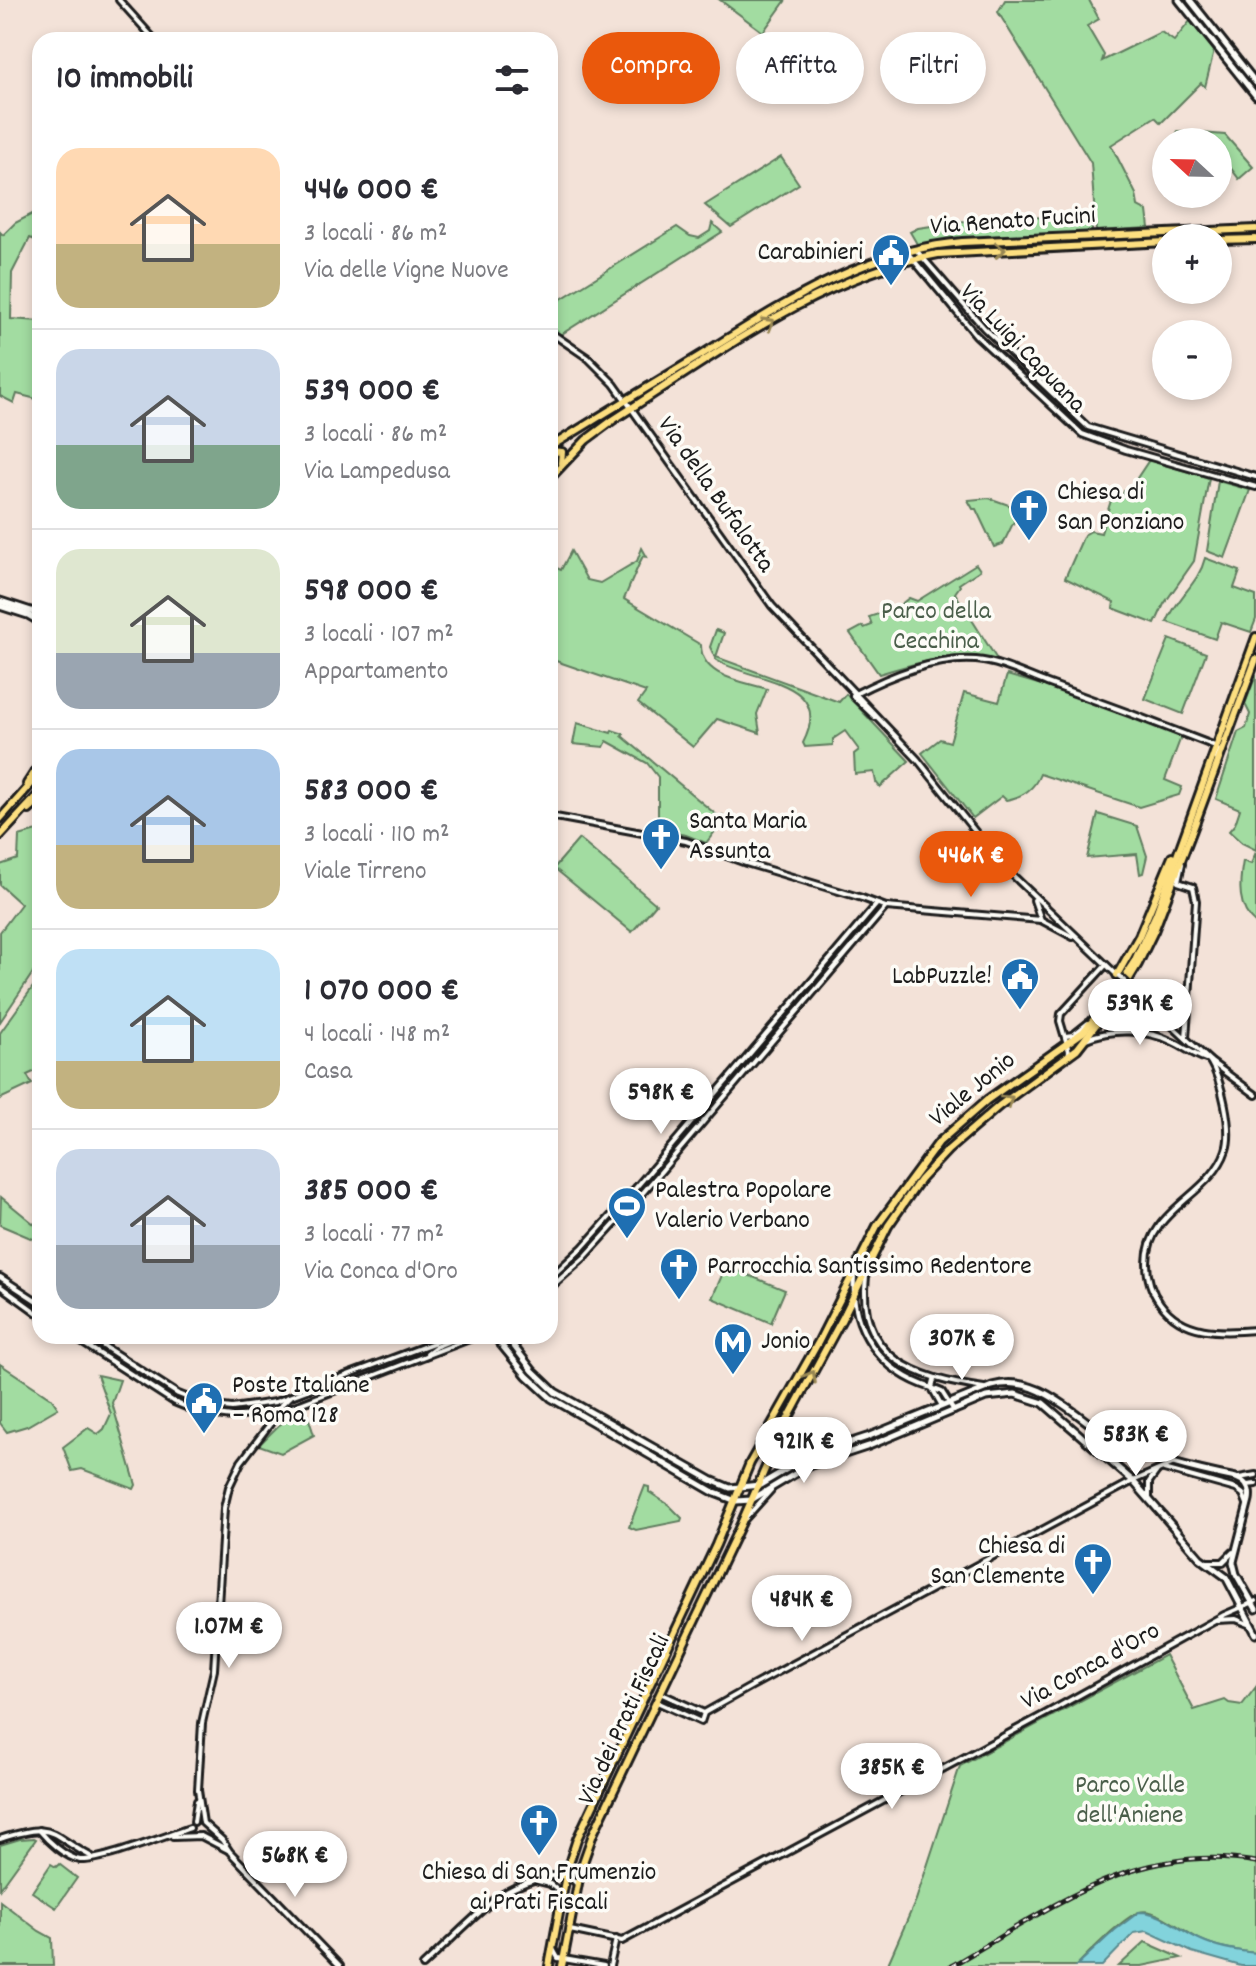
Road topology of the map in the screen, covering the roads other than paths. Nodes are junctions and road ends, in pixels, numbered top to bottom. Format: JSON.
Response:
{"nodes":[{"id":1,"x":119,"y":0,"type":"edge"},
{"id":2,"x":1179,"y":0,"type":"edge"},
{"id":3,"x":1190,"y":0,"type":"edge"},
{"id":4,"x":148,"y":32,"type":"edge"},
{"id":5,"x":1256,"y":83,"type":"edge"},
{"id":6,"x":1256,"y":96,"type":"edge"},
{"id":7,"x":1256,"y":229,"type":"edge"},
{"id":8,"x":1256,"y":239,"type":"edge"},
{"id":9,"x":1232,"y":240,"type":"edge"},
{"id":10,"x":1152,"y":243,"type":"edge"},
{"id":11,"x":916,"y":249,"type":"junction"},
{"id":12,"x":907,"y":252,"type":"junction"},
{"id":13,"x":922,"y":256,"type":"junction"},
{"id":14,"x":913,"y":259,"type":"junction"},
{"id":15,"x":558,"y":337,"type":"edge"},
{"id":16,"x":703,"y":353,"type":"junction"},
{"id":17,"x":707,"y":361,"type":"junction"},
{"id":18,"x":620,"y":391,"type":"junction"},
{"id":19,"x":626,"y":400,"type":"junction"},
{"id":20,"x":632,"y":408,"type":"junction"},
{"id":21,"x":612,"y":409,"type":"junction"},
{"id":22,"x":558,"y":444,"type":"edge"},
{"id":23,"x":558,"y":470,"type":"edge"},
{"id":24,"x":1256,"y":477,"type":"edge"},
{"id":25,"x":1256,"y":487,"type":"edge"},
{"id":26,"x":0,"y":604,"type":"edge"},
{"id":27,"x":32,"y":612,"type":"edge"},
{"id":28,"x":32,"y":617,"type":"edge"},
{"id":29,"x":1256,"y":637,"type":"edge"},
{"id":30,"x":1256,"y":659,"type":"edge"},
{"id":31,"x":854,"y":694,"type":"junction"},
{"id":32,"x":1215,"y":746,"type":"junction"},
{"id":33,"x":1216,"y":769,"type":"junction"},
{"id":34,"x":32,"y":777,"type":"edge"},
{"id":35,"x":32,"y":784,"type":"edge"},
{"id":36,"x":32,"y":802,"type":"edge"},
{"id":37,"x":16,"y":803,"type":"junction"},
{"id":38,"x":32,"y":807,"type":"edge"},
{"id":39,"x":558,"y":817,"type":"edge"},
{"id":40,"x":0,"y":819,"type":"edge"},
{"id":41,"x":13,"y":822,"type":"junction"},
{"id":42,"x":1185,"y":832,"type":"junction"},
{"id":43,"x":0,"y":836,"type":"edge"},
{"id":44,"x":1183,"y":852,"type":"junction"},
{"id":45,"x":1033,"y":897,"type":"junction"},
{"id":46,"x":877,"y":904,"type":"junction"},
{"id":47,"x":886,"y":907,"type":"junction"},
{"id":48,"x":1052,"y":914,"type":"junction"},
{"id":49,"x":1041,"y":919,"type":"junction"},
{"id":50,"x":1048,"y":924,"type":"junction"},
{"id":51,"x":1078,"y":940,"type":"junction"},
{"id":52,"x":1106,"y":965,"type":"junction"},
{"id":53,"x":1118,"y":976,"type":"junction"},
{"id":54,"x":1093,"y":1021,"type":"junction"},
{"id":55,"x":1063,"y":1034,"type":"junction"},
{"id":56,"x":1186,"y":1038,"type":"junction"},
{"id":57,"x":1085,"y":1039,"type":"junction"},
{"id":58,"x":1067,"y":1045,"type":"junction"},
{"id":59,"x":1063,"y":1060,"type":"junction"},
{"id":60,"x":1209,"y":1060,"type":"junction"},
{"id":61,"x":1256,"y":1095,"type":"edge"},
{"id":62,"x":856,"y":1266,"type":"junction"},
{"id":63,"x":867,"y":1269,"type":"junction"},
{"id":64,"x":558,"y":1270,"type":"edge"},
{"id":65,"x":0,"y":1277,"type":"edge"},
{"id":66,"x":558,"y":1281,"type":"edge"},
{"id":67,"x":0,"y":1286,"type":"edge"},
{"id":68,"x":854,"y":1295,"type":"junction"},
{"id":69,"x":32,"y":1298,"type":"edge"},
{"id":70,"x":32,"y":1309,"type":"edge"},
{"id":71,"x":1256,"y":1330,"type":"edge"},
{"id":72,"x":84,"y":1344,"type":"edge"},
{"id":73,"x":100,"y":1344,"type":"edge"},
{"id":74,"x":431,"y":1344,"type":"edge"},
{"id":75,"x":442,"y":1344,"type":"edge"},
{"id":76,"x":456,"y":1344,"type":"edge"},
{"id":77,"x":500,"y":1344,"type":"edge"},
{"id":78,"x":512,"y":1344,"type":"edge"},
{"id":79,"x":426,"y":1355,"type":"junction"},
{"id":80,"x":934,"y":1379,"type":"junction"},
{"id":81,"x":941,"y":1380,"type":"junction"},
{"id":82,"x":932,"y":1388,"type":"junction"},
{"id":83,"x":986,"y":1389,"type":"junction"},
{"id":84,"x":939,"y":1390,"type":"junction"},
{"id":85,"x":289,"y":1397,"type":"junction"},
{"id":86,"x":945,"y":1405,"type":"junction"},
{"id":87,"x":954,"y":1411,"type":"junction"},
{"id":88,"x":277,"y":1412,"type":"junction"},
{"id":89,"x":1178,"y":1462,"type":"junction"},
{"id":90,"x":1160,"y":1469,"type":"junction"},
{"id":91,"x":1256,"y":1475,"type":"edge"},
{"id":92,"x":1236,"y":1478,"type":"junction"},
{"id":93,"x":1133,"y":1481,"type":"junction"},
{"id":94,"x":1256,"y":1484,"type":"edge"},
{"id":95,"x":1247,"y":1485,"type":"junction"},
{"id":96,"x":757,"y":1486,"type":"junction"},
{"id":97,"x":739,"y":1488,"type":"junction"},
{"id":98,"x":772,"y":1489,"type":"junction"},
{"id":99,"x":1149,"y":1499,"type":"junction"},
{"id":100,"x":751,"y":1500,"type":"junction"},
{"id":101,"x":736,"y":1501,"type":"junction"},
{"id":102,"x":1247,"y":1509,"type":"junction"},
{"id":103,"x":741,"y":1524,"type":"junction"},
{"id":104,"x":1237,"y":1542,"type":"junction"},
{"id":105,"x":1204,"y":1562,"type":"junction"},
{"id":106,"x":1255,"y":1604,"type":"edge"},
{"id":107,"x":1243,"y":1607,"type":"junction"},
{"id":108,"x":1215,"y":1620,"type":"junction"},
{"id":109,"x":1252,"y":1626,"type":"junction"},
{"id":110,"x":1256,"y":1634,"type":"edge"},
{"id":111,"x":660,"y":1693,"type":"junction"},
{"id":112,"x":656,"y":1701,"type":"junction"},
{"id":113,"x":704,"y":1713,"type":"junction"},
{"id":114,"x":198,"y":1790,"type":"junction"},
{"id":115,"x":194,"y":1822,"type":"junction"},
{"id":116,"x":204,"y":1825,"type":"junction"},
{"id":117,"x":190,"y":1828,"type":"junction"},
{"id":118,"x":39,"y":1830,"type":"junction"},
{"id":119,"x":193,"y":1835,"type":"junction"},
{"id":120,"x":201,"y":1836,"type":"junction"},
{"id":121,"x":166,"y":1837,"type":"junction"},
{"id":122,"x":0,"y":1839,"type":"edge"},
{"id":123,"x":230,"y":1852,"type":"junction"},
{"id":124,"x":92,"y":1857,"type":"junction"},
{"id":125,"x":566,"y":1877,"type":"junction"},
{"id":126,"x":532,"y":1881,"type":"junction"},
{"id":127,"x":577,"y":1886,"type":"junction"},
{"id":128,"x":562,"y":1897,"type":"junction"},
{"id":129,"x":569,"y":1930,"type":"junction"},
{"id":130,"x":616,"y":1939,"type":"junction"},
{"id":131,"x":552,"y":1943,"type":"junction"},
{"id":132,"x":563,"y":1962,"type":"edge"},
{"id":133,"x":340,"y":1966,"type":"edge"},
{"id":134,"x":423,"y":1966,"type":"edge"},
{"id":135,"x":549,"y":1966,"type":"edge"},
{"id":136,"x":604,"y":1966,"type":"edge"},
{"id":137,"x":610,"y":1966,"type":"edge"}],
"edges":[{"from":1,"to":4,"type":"street"},
{"from":2,"to":6,"type":"main road"},
{"from":3,"to":5,"type":"main road"},
{"from":7,"to":11,"type":"main road","name":"Via Renato Fucini"},
{"from":8,"to":9,"type":"main road"},
{"from":13,"to":10,"type":"main road","name":"Via Renato Fucini","one_way":true},
{"from":11,"to":12,"type":"main road","name":"Via Renato Fucini"},
{"from":11,"to":13,"type":"street","name":"Via Luigi Capuana"},
{"from":12,"to":14,"type":"street","name":"Via Luigi Capuana"},
{"from":12,"to":16,"type":"main road","name":"Via Renato Fucini"},
{"from":13,"to":14,"type":"main road","name":"Via Renato Fucini"},
{"from":13,"to":24,"type":"street","name":"Via Luigi Capuana"},
{"from":17,"to":14,"type":"main road","name":"Via Renato Fucini","one_way":true},
{"from":14,"to":25,"type":"street","name":"Via Luigi Capuana"},
{"from":15,"to":18,"type":"street","name":"Via della Bufalotta"},
{"from":16,"to":17,"type":"street"},
{"from":16,"to":19,"type":"main road","name":"Via Renato Fucini"},
{"from":17,"to":20,"type":"main road","name":"Via Renato Fucini"},
{"from":18,"to":19,"type":"street","name":"Via della Bufalotta"},
{"from":18,"to":21,"type":"street"},
{"from":19,"to":20,"type":"street","name":"Via della Bufalotta"},
{"from":19,"to":21,"type":"main road","name":"Via Renato Fucini"},
{"from":20,"to":23,"type":"main road","name":"Via Renato Fucini"},
{"from":20,"to":31,"type":"street","name":"Via della Bufalotta"},
{"from":21,"to":22,"type":"main road","name":"Via Renato Fucini"},
{"from":26,"to":27,"type":"main road"},
{"from":26,"to":28,"type":"main road"},
{"from":29,"to":32,"type":"main road","name":"Viale Jonio"},
{"from":30,"to":33,"type":"main road","name":"Viale Jonio"},
{"from":31,"to":32,"type":"street"},
{"from":31,"to":45,"type":"street","name":"Via della Bufalotta"},
{"from":32,"to":33,"type":"street"},
{"from":32,"to":42,"type":"main road","name":"Viale Jonio"},
{"from":33,"to":44,"type":"main road","name":"Viale Jonio"},
{"from":34,"to":37,"type":"main road"},
{"from":35,"to":37,"type":"main road"},
{"from":36,"to":41,"type":"main road"},
{"from":37,"to":40,"type":"main road"},
{"from":38,"to":41,"type":"main road"},
{"from":39,"to":46,"type":"street"},
{"from":41,"to":43,"type":"main road"},
{"from":42,"to":53,"type":"main road"},
{"from":42,"to":54,"type":"main road","name":"Viale Jonio"},
{"from":44,"to":56,"type":"street"},
{"from":44,"to":57,"type":"main road","name":"Viale Jonio"},
{"from":45,"to":48,"type":"street","name":"Via della Bufalotta"},
{"from":45,"to":49,"type":"street"},
{"from":46,"to":47,"type":"street"},
{"from":46,"to":64,"type":"street"},
{"from":47,"to":49,"type":"street"},
{"from":47,"to":66,"type":"street"},
{"from":48,"to":49,"type":"street"},
{"from":48,"to":50,"type":"street"},
{"from":48,"to":51,"type":"street","name":"Via della Bufalotta"},
{"from":49,"to":50,"type":"street"},
{"from":50,"to":51,"type":"street"},
{"from":51,"to":52,"type":"street"},
{"from":52,"to":53,"type":"street"},
{"from":52,"to":55,"type":"street"},
{"from":53,"to":56,"type":"street","bridge":true},
{"from":54,"to":55,"type":"street"},
{"from":54,"to":58,"type":"main road","name":"Viale Jonio"},
{"from":55,"to":58,"type":"street"},
{"from":56,"to":60,"type":"street"},
{"from":57,"to":59,"type":"main road","name":"Viale Jonio"},
{"from":57,"to":60,"type":"street"},
{"from":58,"to":59,"type":"street"},
{"from":58,"to":62,"type":"main road","name":"Viale Jonio"},
{"from":63,"to":59,"type":"main road","name":"Viale Jonio","one_way":true},
{"from":60,"to":61,"type":"street"},
{"from":60,"to":71,"type":"street"},
{"from":62,"to":68,"type":"street"},
{"from":62,"to":97,"type":"main road","name":"Viale Jonio"},
{"from":63,"to":68,"type":"main road","name":"Viale Jonio"},
{"from":63,"to":80,"type":"street"},
{"from":65,"to":69,"type":"street"},
{"from":67,"to":70,"type":"street"},
{"from":68,"to":82,"type":"street"},
{"from":96,"to":68,"type":"main road","name":"Viale Jonio","one_way":true},
{"from":72,"to":88,"type":"street"},
{"from":73,"to":85,"type":"street"},
{"from":74,"to":85,"type":"street"},
{"from":75,"to":79,"type":"street"},
{"from":76,"to":79,"type":"street"},
{"from":77,"to":101,"type":"main road"},
{"from":78,"to":97,"type":"main road"},
{"from":79,"to":88,"type":"street"},
{"from":80,"to":81,"type":"street"},
{"from":80,"to":82,"type":"street"},
{"from":81,"to":83,"type":"street"},
{"from":81,"to":84,"type":"street"},
{"from":82,"to":84,"type":"street"},
{"from":82,"to":86,"type":"street"},
{"from":83,"to":86,"type":"main road"},
{"from":83,"to":89,"type":"main road"},
{"from":84,"to":86,"type":"street"},
{"from":85,"to":88,"type":"street"},
{"from":86,"to":87,"type":"street"},
{"from":86,"to":96,"type":"main road"},
{"from":87,"to":93,"type":"main road"},
{"from":87,"to":98,"type":"main road"},
{"from":88,"to":114,"type":"street"},
{"from":89,"to":90,"type":"street"},
{"from":89,"to":92,"type":"main road"},
{"from":90,"to":93,"type":"street"},
{"from":90,"to":99,"type":"street"},
{"from":90,"to":102,"type":"street"},
{"from":91,"to":92,"type":"street"},
{"from":92,"to":95,"type":"main road"},
{"from":93,"to":99,"type":"main road"},
{"from":93,"to":113,"type":"street"},
{"from":94,"to":95,"type":"street"},
{"from":95,"to":102,"type":"main road"},
{"from":96,"to":97,"type":"main road"},
{"from":96,"to":100,"type":"main road","name":"Viale Jonio"},
{"from":97,"to":101,"type":"main road","name":"Via dei Prati Fiscali"},
{"from":98,"to":100,"type":"main road"},
{"from":98,"to":103,"type":"street"},
{"from":99,"to":105,"type":"main road"},
{"from":100,"to":101,"type":"main road"},
{"from":100,"to":103,"type":"main road","name":"Via dei Prati Fiscali"},
{"from":101,"to":125,"type":"main road","name":"Via dei Prati Fiscali"},
{"from":102,"to":104,"type":"main road"},
{"from":103,"to":111,"type":"main road","name":"Via dei Prati Fiscali"},
{"from":104,"to":105,"type":"street"},
{"from":104,"to":106,"type":"main road"},
{"from":105,"to":107,"type":"main road"},
{"from":106,"to":107,"type":"street","name":"Via Conca d'Oro"},
{"from":107,"to":108,"type":"street","name":"Via Conca d'Oro"},
{"from":107,"to":109,"type":"main road"},
{"from":108,"to":109,"type":"street"},
{"from":108,"to":130,"type":"street","name":"Via Conca d'Oro"},
{"from":109,"to":110,"type":"main road"},
{"from":111,"to":112,"type":"main road","name":"Via dei Prati Fiscali"},
{"from":111,"to":113,"type":"street"},
{"from":112,"to":113,"type":"street"},
{"from":112,"to":127,"type":"main road","name":"Via dei Prati Fiscali"},
{"from":114,"to":115,"type":"street"},
{"from":114,"to":116,"type":"street"},
{"from":115,"to":116,"type":"street"},
{"from":115,"to":117,"type":"street"},
{"from":116,"to":120,"type":"street"},
{"from":116,"to":123,"type":"street"},
{"from":117,"to":119,"type":"street"},
{"from":117,"to":121,"type":"street"},
{"from":118,"to":122,"type":"street"},
{"from":118,"to":124,"type":"street"},
{"from":118,"to":124,"type":"street"},
{"from":119,"to":120,"type":"street"},
{"from":119,"to":121,"type":"street"},
{"from":120,"to":123,"type":"street"},
{"from":121,"to":124,"type":"street"},
{"from":123,"to":133,"type":"street"},
{"from":125,"to":126,"type":"street"},
{"from":125,"to":127,"type":"street"},
{"from":125,"to":128,"type":"main road","name":"Via dei Prati Fiscali"},
{"from":126,"to":128,"type":"street"},
{"from":126,"to":134,"type":"street"},
{"from":127,"to":129,"type":"main road","name":"Via dei Prati Fiscali"},
{"from":128,"to":131,"type":"main road","name":"Via dei Prati Fiscali"},
{"from":129,"to":130,"type":"street"},
{"from":129,"to":132,"type":"main road","name":"Via dei Prati Fiscali"},
{"from":130,"to":137,"type":"street"},
{"from":131,"to":132,"type":"street"},
{"from":131,"to":135,"type":"main road","name":"Via dei Prati Fiscali"},
{"from":132,"to":136,"type":"street"}]}
